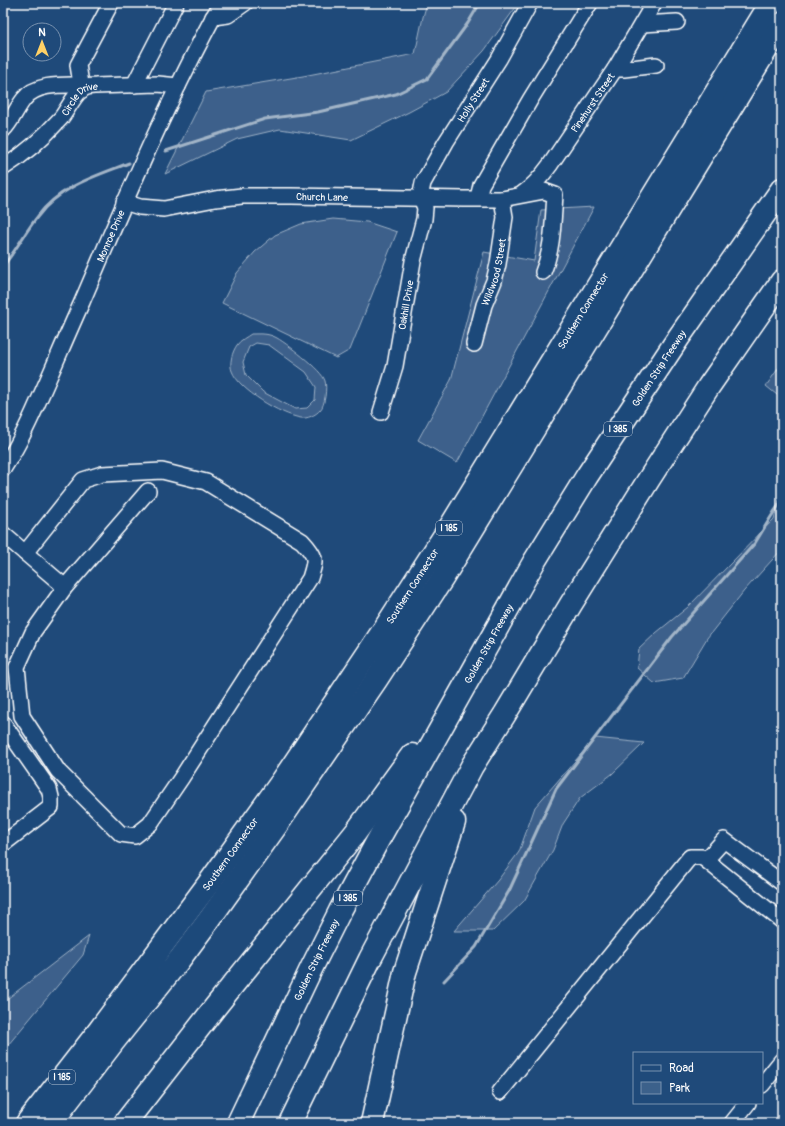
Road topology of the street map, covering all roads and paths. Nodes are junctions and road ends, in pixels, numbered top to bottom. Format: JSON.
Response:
{"nodes":[{"id":1,"x":111,"y":3,"type":"edge"},
{"id":2,"x":176,"y":3,"type":"edge"},
{"id":3,"x":221,"y":3,"type":"edge"},
{"id":4,"x":245,"y":3,"type":"edge"},
{"id":5,"x":530,"y":3,"type":"edge"},
{"id":6,"x":590,"y":3,"type":"edge"},
{"id":7,"x":654,"y":3,"type":"edge"},
{"id":8,"x":754,"y":3,"type":"edge"},
{"id":9,"x":771,"y":3,"type":"edge"},
{"id":10,"x":213,"y":17,"type":"junction"},
{"id":11,"x":678,"y":22,"type":"dead end"},
{"id":12,"x":642,"y":24,"type":"junction"},
{"id":13,"x":782,"y":24,"type":"edge"},
{"id":14,"x":656,"y":65,"type":"dead end"},
{"id":15,"x":615,"y":69,"type":"junction"},
{"id":16,"x":134,"y":84,"type":"junction"},
{"id":17,"x":721,"y":84,"type":"junction"},
{"id":18,"x":178,"y":86,"type":"junction"},
{"id":19,"x":81,"y":87,"type":"junction"},
{"id":20,"x":3,"y":130,"type":"edge"},
{"id":21,"x":3,"y":167,"type":"edge"},
{"id":22,"x":782,"y":189,"type":"edge"},
{"id":23,"x":522,"y":194,"type":"junction"},
{"id":24,"x":421,"y":198,"type":"junction"},
{"id":25,"x":478,"y":198,"type":"junction"},
{"id":26,"x":502,"y":199,"type":"junction"},
{"id":27,"x":124,"y":202,"type":"junction"},
{"id":28,"x":543,"y":272,"type":"dead end"},
{"id":29,"x":782,"y":281,"type":"edge"},
{"id":30,"x":474,"y":344,"type":"dead end"},
{"id":31,"x":381,"y":412,"type":"dead end"},
{"id":32,"x":3,"y":469,"type":"edge"},
{"id":33,"x":148,"y":491,"type":"dead end"},
{"id":34,"x":3,"y":534,"type":"edge"},
{"id":35,"x":25,"y":553,"type":"junction"},
{"id":36,"x":65,"y":587,"type":"junction"},
{"id":37,"x":469,"y":679,"type":"junction"},
{"id":38,"x":3,"y":723,"type":"edge"},
{"id":39,"x":472,"y":766,"type":"junction"},
{"id":40,"x":3,"y":844,"type":"edge"},
{"id":41,"x":706,"y":860,"type":"junction"},
{"id":42,"x":782,"y":883,"type":"edge"},
{"id":43,"x":782,"y":921,"type":"edge"},
{"id":44,"x":106,"y":1036,"type":"junction"},
{"id":45,"x":782,"y":1060,"type":"edge"},
{"id":46,"x":763,"y":1084,"type":"edge"},
{"id":47,"x":500,"y":1092,"type":"dead end"},
{"id":48,"x":747,"y":1104,"type":"edge"},
{"id":49,"x":127,"y":1122,"type":"edge"},
{"id":50,"x":27,"y":1123,"type":"edge"},
{"id":51,"x":51,"y":1123,"type":"edge"},
{"id":52,"x":238,"y":1123,"type":"edge"},
{"id":53,"x":290,"y":1123,"type":"edge"},
{"id":54,"x":372,"y":1123,"type":"edge"},
{"id":55,"x":732,"y":1123,"type":"edge"}],
"edges":[{"from":1,"to":19,"type":"street"},
{"from":2,"to":16,"type":"street"},
{"from":3,"to":10,"type":"street","name":"Monroe Drive"},
{"from":4,"to":10,"type":"street"},
{"from":5,"to":24,"type":"street","name":"Holly Street"},
{"from":6,"to":25,"type":"street"},
{"from":7,"to":12,"type":"street","name":"Pinehurst Street"},
{"from":8,"to":17,"type":"highway"},
{"from":9,"to":17,"type":"highway","name":"Southern Connector","number":"I 185"},
{"from":10,"to":18,"type":"street","name":"Monroe Drive"},
{"from":11,"to":12,"type":"street"},
{"from":12,"to":15,"type":"street","name":"Pinehurst Street"},
{"from":13,"to":44,"type":"highway","name":"Southern Connector","number":"I 185"},
{"from":14,"to":15,"type":"street"},
{"from":15,"to":23,"type":"street","name":"Pinehurst Street"},
{"from":16,"to":18,"type":"street","name":"Circle Drive"},
{"from":16,"to":19,"type":"street","name":"Circle Drive"},
{"from":17,"to":44,"type":"highway","name":"Southern Connector","number":"I 185"},
{"from":18,"to":27,"type":"street","name":"Monroe Drive"},
{"from":19,"to":20,"type":"street"},
{"from":19,"to":21,"type":"street","name":"Circle Drive"},
{"from":22,"to":37,"type":"highway","name":"Golden Strip Freeway","number":"I 385"},
{"from":23,"to":26,"type":"street","name":"Church Lane"},
{"from":23,"to":28,"type":"street","name":"Church Lane"},
{"from":24,"to":25,"type":"street","name":"Church Lane"},
{"from":24,"to":27,"type":"street","name":"Church Lane"},
{"from":24,"to":31,"type":"street","name":"Oakhill Drive"},
{"from":25,"to":26,"type":"street","name":"Church Lane"},
{"from":26,"to":30,"type":"street","name":"Wildwood Street"},
{"from":27,"to":32,"type":"street","name":"Monroe Drive"},
{"from":29,"to":39,"type":"highway"},
{"from":33,"to":36,"type":"street"},
{"from":34,"to":35,"type":"street"},
{"from":35,"to":36,"type":"street"},
{"from":35,"to":36,"type":"street"},
{"from":37,"to":49,"type":"highway"},
{"from":37,"to":52,"type":"highway","name":"Golden Strip Freeway","number":"I 385"},
{"from":38,"to":40,"type":"street"},
{"from":39,"to":53,"type":"highway"},
{"from":39,"to":54,"type":"highway"},
{"from":41,"to":42,"type":"street"},
{"from":41,"to":43,"type":"street"},
{"from":41,"to":47,"type":"street"},
{"from":44,"to":50,"type":"highway","name":"Southern Connector","number":"I 185"},
{"from":44,"to":51,"type":"highway","name":"Southern Connector","number":"I 185"},
{"from":45,"to":46,"type":"street"},
{"from":48,"to":55,"type":"street"}]}
